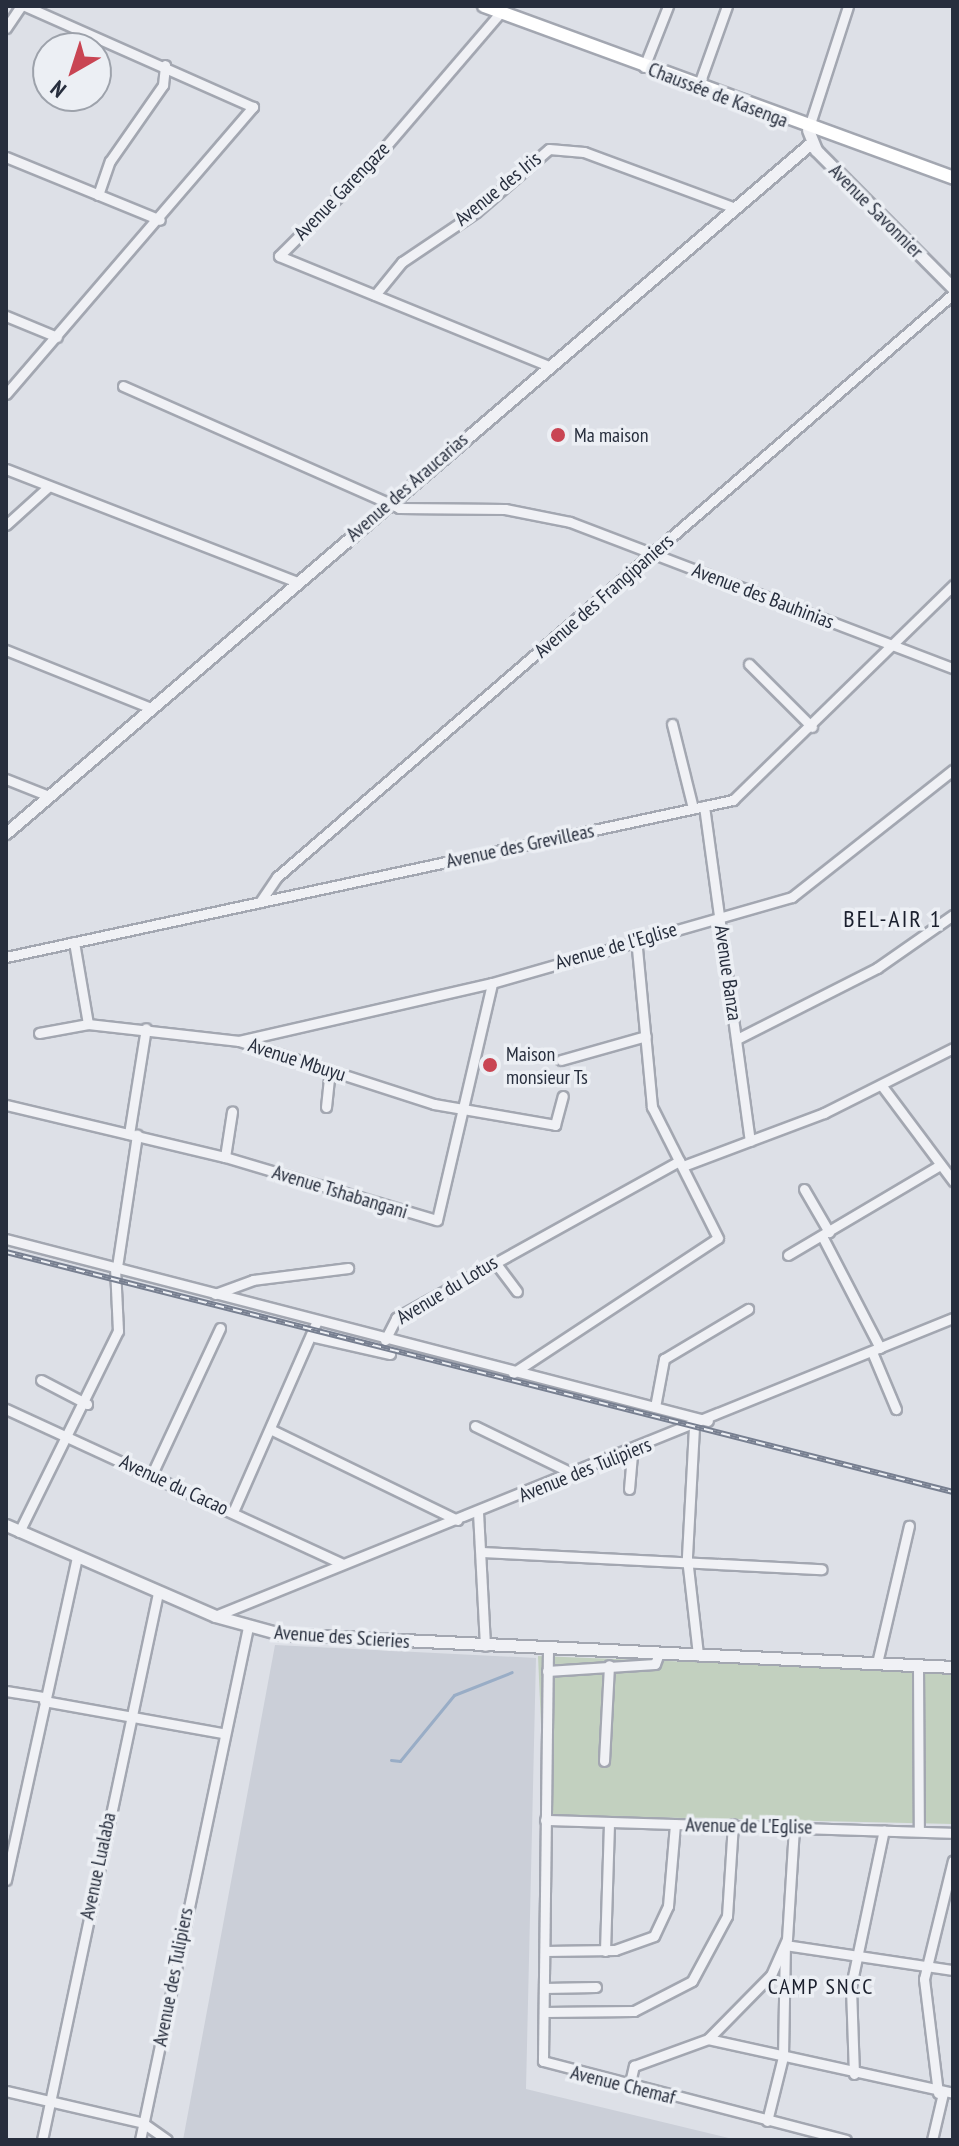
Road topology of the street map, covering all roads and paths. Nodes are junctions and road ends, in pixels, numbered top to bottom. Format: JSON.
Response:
{"nodes":[{"id":1,"x":23,"y":6,"type":"edge"},
{"id":2,"x":484,"y":6,"type":"edge"},
{"id":3,"x":668,"y":6,"type":"edge"},
{"id":4,"x":727,"y":6,"type":"edge"},
{"id":5,"x":848,"y":6,"type":"edge"},
{"id":6,"x":500,"y":13,"type":"junction"},
{"id":7,"x":6,"y":28,"type":"edge"},
{"id":8,"x":165,"y":65,"type":"junction"},
{"id":9,"x":644,"y":67,"type":"junction"},
{"id":10,"x":698,"y":87,"type":"junction"},
{"id":11,"x":808,"y":130,"type":"junction"},
{"id":12,"x":810,"y":144,"type":"junction"},
{"id":13,"x":6,"y":157,"type":"edge"},
{"id":14,"x":953,"y":178,"type":"edge"},
{"id":15,"x":98,"y":195,"type":"junction"},
{"id":16,"x":733,"y":207,"type":"junction"},
{"id":17,"x":160,"y":220,"type":"junction"},
{"id":18,"x":953,"y":288,"type":"edge"},
{"id":19,"x":953,"y":294,"type":"edge"},
{"id":20,"x":375,"y":295,"type":"junction"},
{"id":21,"x":6,"y":316,"type":"edge"},
{"id":22,"x":57,"y":337,"type":"junction"},
{"id":23,"x":548,"y":366,"type":"junction"},
{"id":24,"x":123,"y":386,"type":"dead end"},
{"id":25,"x":6,"y":394,"type":"edge"},
{"id":26,"x":6,"y":469,"type":"edge"},
{"id":27,"x":48,"y":487,"type":"junction"},
{"id":28,"x":389,"y":502,"type":"junction"},
{"id":29,"x":6,"y":525,"type":"edge"},
{"id":30,"x":652,"y":554,"type":"junction"},
{"id":31,"x":298,"y":582,"type":"junction"},
{"id":32,"x":953,"y":585,"type":"edge"},
{"id":33,"x":894,"y":645,"type":"junction"},
{"id":34,"x":6,"y":650,"type":"edge"},
{"id":35,"x":749,"y":664,"type":"dead end"},
{"id":36,"x":953,"y":668,"type":"edge"},
{"id":37,"x":151,"y":708,"type":"junction"},
{"id":38,"x":672,"y":724,"type":"dead end"},
{"id":39,"x":812,"y":727,"type":"junction"},
{"id":40,"x":953,"y":770,"type":"edge"},
{"id":41,"x":6,"y":779,"type":"edge"},
{"id":42,"x":49,"y":796,"type":"junction"},
{"id":43,"x":704,"y":806,"type":"junction"},
{"id":44,"x":693,"y":808,"type":"junction"},
{"id":45,"x":6,"y":833,"type":"edge"},
{"id":46,"x":260,"y":902,"type":"junction"},
{"id":47,"x":953,"y":915,"type":"edge"},
{"id":48,"x":720,"y":917,"type":"junction"},
{"id":49,"x":636,"y":939,"type":"junction"},
{"id":50,"x":74,"y":942,"type":"junction"},
{"id":51,"x":6,"y":957,"type":"edge"},
{"id":52,"x":492,"y":983,"type":"junction"},
{"id":53,"x":88,"y":1024,"type":"junction"},
{"id":54,"x":146,"y":1028,"type":"junction"},
{"id":55,"x":39,"y":1033,"type":"dead end"},
{"id":56,"x":646,"y":1036,"type":"junction"},
{"id":57,"x":737,"y":1039,"type":"junction"},
{"id":58,"x":239,"y":1041,"type":"junction"},
{"id":59,"x":953,"y":1048,"type":"edge"},
{"id":60,"x":561,"y":1060,"type":"dead end"},
{"id":61,"x":330,"y":1071,"type":"junction"},
{"id":62,"x":882,"y":1086,"type":"junction"},
{"id":63,"x":563,"y":1096,"type":"dead end"},
{"id":64,"x":6,"y":1105,"type":"edge"},
{"id":65,"x":326,"y":1107,"type":"dead end"},
{"id":66,"x":465,"y":1111,"type":"junction"},
{"id":67,"x":232,"y":1112,"type":"dead end"},
{"id":68,"x":133,"y":1134,"type":"junction"},
{"id":69,"x":750,"y":1141,"type":"junction"},
{"id":70,"x":225,"y":1157,"type":"junction"},
{"id":71,"x":681,"y":1164,"type":"junction"},
{"id":72,"x":940,"y":1165,"type":"junction"},
{"id":73,"x":953,"y":1181,"type":"edge"},
{"id":74,"x":804,"y":1189,"type":"dead end"},
{"id":75,"x":826,"y":1234,"type":"junction"},
{"id":76,"x":6,"y":1239,"type":"edge"},
{"id":77,"x":788,"y":1255,"type":"dead end"},
{"id":78,"x":494,"y":1261,"type":"junction"},
{"id":79,"x":116,"y":1267,"type":"junction"},
{"id":80,"x":348,"y":1268,"type":"dead end"},
{"id":81,"x":517,"y":1291,"type":"dead end"},
{"id":82,"x":215,"y":1294,"type":"junction"},
{"id":83,"x":748,"y":1309,"type":"dead end"},
{"id":84,"x":953,"y":1318,"type":"edge"},
{"id":85,"x":317,"y":1321,"type":"junction"},
{"id":86,"x":220,"y":1328,"type":"dead end"},
{"id":87,"x":315,"y":1337,"type":"junction"},
{"id":88,"x":385,"y":1340,"type":"junction"},
{"id":89,"x":876,"y":1350,"type":"junction"},
{"id":90,"x":390,"y":1354,"type":"dead end"},
{"id":91,"x":513,"y":1373,"type":"junction"},
{"id":92,"x":41,"y":1380,"type":"dead end"},
{"id":93,"x":87,"y":1404,"type":"junction"},
{"id":94,"x":655,"y":1407,"type":"junction"},
{"id":95,"x":6,"y":1409,"type":"edge"},
{"id":96,"x":896,"y":1409,"type":"dead end"},
{"id":97,"x":708,"y":1421,"type":"junction"},
{"id":98,"x":475,"y":1426,"type":"dead end"},
{"id":99,"x":694,"y":1427,"type":"junction"},
{"id":100,"x":272,"y":1430,"type":"junction"},
{"id":101,"x":69,"y":1436,"type":"junction"},
{"id":102,"x":632,"y":1451,"type":"junction"},
{"id":103,"x":152,"y":1474,"type":"junction"},
{"id":104,"x":574,"y":1474,"type":"junction"},
{"id":105,"x":629,"y":1489,"type":"dead end"},
{"id":106,"x":233,"y":1512,"type":"junction"},
{"id":107,"x":478,"y":1512,"type":"junction"},
{"id":108,"x":457,"y":1520,"type":"junction"},
{"id":109,"x":6,"y":1525,"type":"edge"},
{"id":110,"x":909,"y":1526,"type":"dead end"},
{"id":111,"x":19,"y":1532,"type":"junction"},
{"id":112,"x":482,"y":1552,"type":"junction"},
{"id":113,"x":77,"y":1557,"type":"junction"},
{"id":114,"x":687,"y":1558,"type":"junction"},
{"id":115,"x":341,"y":1563,"type":"junction"},
{"id":116,"x":822,"y":1569,"type":"dead end"},
{"id":117,"x":158,"y":1593,"type":"junction"},
{"id":118,"x":215,"y":1616,"type":"junction"},
{"id":119,"x":248,"y":1627,"type":"junction"},
{"id":120,"x":485,"y":1646,"type":"junction"},
{"id":121,"x":548,"y":1649,"type":"junction"},
{"id":122,"x":659,"y":1653,"type":"junction"},
{"id":123,"x":698,"y":1655,"type":"junction"},
{"id":124,"x":877,"y":1663,"type":"junction"},
{"id":125,"x":609,"y":1665,"type":"junction"},
{"id":126,"x":918,"y":1665,"type":"junction"},
{"id":127,"x":953,"y":1667,"type":"edge"},
{"id":128,"x":547,"y":1671,"type":"junction"},
{"id":129,"x":6,"y":1691,"type":"edge"},
{"id":130,"x":44,"y":1699,"type":"junction"},
{"id":131,"x":131,"y":1716,"type":"junction"},
{"id":132,"x":221,"y":1733,"type":"junction"},
{"id":133,"x":604,"y":1761,"type":"dead end"},
{"id":134,"x":545,"y":1820,"type":"junction"},
{"id":135,"x":609,"y":1823,"type":"junction"},
{"id":136,"x":675,"y":1824,"type":"junction"},
{"id":137,"x":733,"y":1824,"type":"junction"},
{"id":138,"x":794,"y":1827,"type":"junction"},
{"id":139,"x":919,"y":1829,"type":"junction"},
{"id":140,"x":884,"y":1830,"type":"junction"},
{"id":141,"x":953,"y":1833,"type":"edge"},
{"id":142,"x":953,"y":1860,"type":"edge"},
{"id":143,"x":6,"y":1880,"type":"edge"},
{"id":144,"x":785,"y":1945,"type":"junction"},
{"id":145,"x":545,"y":1951,"type":"junction"},
{"id":146,"x":605,"y":1951,"type":"junction"},
{"id":147,"x":857,"y":1955,"type":"junction"},
{"id":148,"x":925,"y":1966,"type":"junction"},
{"id":149,"x":953,"y":1970,"type":"edge"},
{"id":150,"x":596,"y":1987,"type":"dead end"},
{"id":151,"x":544,"y":1988,"type":"junction"},
{"id":152,"x":544,"y":2012,"type":"junction"},
{"id":153,"x":708,"y":2039,"type":"junction"},
{"id":154,"x":783,"y":2057,"type":"junction"},
{"id":155,"x":854,"y":2074,"type":"junction"},
{"id":156,"x":629,"y":2087,"type":"junction"},
{"id":157,"x":6,"y":2091,"type":"edge"},
{"id":158,"x":945,"y":2093,"type":"edge"},
{"id":159,"x":50,"y":2100,"type":"junction"},
{"id":160,"x":767,"y":2121,"type":"junction"},
{"id":161,"x":143,"y":2123,"type":"junction"},
{"id":162,"x":42,"y":2140,"type":"edge"},
{"id":163,"x":140,"y":2140,"type":"edge"},
{"id":164,"x":167,"y":2140,"type":"edge"},
{"id":165,"x":846,"y":2140,"type":"edge"},
{"id":166,"x":932,"y":2140,"type":"edge"}],
"edges":[{"from":1,"to":7,"type":"street"},
{"from":1,"to":8,"type":"street"},
{"from":2,"to":6,"type":"main road","name":"Chaussée de Kasenga"},
{"from":3,"to":9,"type":"street"},
{"from":4,"to":10,"type":"street"},
{"from":5,"to":11,"type":"street"},
{"from":6,"to":9,"type":"main road","name":"Chaussée de Kasenga"},
{"from":6,"to":20,"type":"street","name":"Avenue Garengaze"},
{"from":8,"to":15,"type":"street"},
{"from":8,"to":17,"type":"street"},
{"from":9,"to":10,"type":"main road","name":"Chaussée de Kasenga"},
{"from":10,"to":11,"type":"main road","name":"Chaussée de Kasenga"},
{"from":11,"to":12,"type":"street"},
{"from":11,"to":14,"type":"main road","name":"Chaussée de Kasenga"},
{"from":12,"to":16,"type":"street","name":"Avenue des Araucarias"},
{"from":12,"to":18,"type":"street","name":"Avenue Savonnier"},
{"from":13,"to":15,"type":"street"},
{"from":15,"to":17,"type":"street"},
{"from":16,"to":20,"type":"street","name":"Avenue des Iris"},
{"from":16,"to":23,"type":"street","name":"Avenue des Araucarias"},
{"from":17,"to":22,"type":"street"},
{"from":19,"to":30,"type":"street","name":"Avenue des Frangipaniers"},
{"from":20,"to":23,"type":"street","name":"Avenue Garengaze"},
{"from":21,"to":22,"type":"street"},
{"from":22,"to":25,"type":"street"},
{"from":23,"to":28,"type":"street","name":"Avenue des Araucarias"},
{"from":24,"to":28,"type":"street","name":"Avenue des Bauhinias"},
{"from":26,"to":27,"type":"street"},
{"from":27,"to":29,"type":"street"},
{"from":27,"to":31,"type":"street"},
{"from":28,"to":30,"type":"street","name":"Avenue des Bauhinias"},
{"from":28,"to":31,"type":"street","name":"Avenue des Araucarias"},
{"from":30,"to":33,"type":"street","name":"Avenue des Bauhinias"},
{"from":30,"to":46,"type":"street","name":"Avenue des Frangipaniers"},
{"from":31,"to":37,"type":"street","name":"Avenue des Araucarias"},
{"from":32,"to":33,"type":"street","name":"Avenue des Grevilleas"},
{"from":33,"to":36,"type":"street","name":"Avenue des Bauhinias"},
{"from":33,"to":39,"type":"street","name":"Avenue des Grevilleas"},
{"from":34,"to":37,"type":"street"},
{"from":35,"to":39,"type":"street"},
{"from":37,"to":42,"type":"street","name":"Avenue des Araucarias"},
{"from":38,"to":44,"type":"street"},
{"from":39,"to":43,"type":"street","name":"Avenue des Grevilleas"},
{"from":40,"to":48,"type":"street","name":"Avenue de l'Eglise"},
{"from":41,"to":42,"type":"street"},
{"from":42,"to":45,"type":"street","name":"Avenue des Araucarias"},
{"from":43,"to":44,"type":"street","name":"Avenue des Grevilleas"},
{"from":43,"to":48,"type":"street","name":"Avenue Banza"},
{"from":44,"to":46,"type":"street","name":"Avenue des Grevilleas"},
{"from":46,"to":50,"type":"street","name":"Avenue des Grevilleas"},
{"from":47,"to":57,"type":"street"},
{"from":48,"to":49,"type":"street","name":"Avenue de l'Eglise"},
{"from":48,"to":57,"type":"street","name":"Avenue Banza"},
{"from":49,"to":52,"type":"street","name":"Avenue de l'Eglise"},
{"from":49,"to":56,"type":"street"},
{"from":50,"to":51,"type":"street","name":"Avenue des Grevilleas"},
{"from":50,"to":53,"type":"street"},
{"from":52,"to":58,"type":"street","name":"Avenue de l'Eglise"},
{"from":52,"to":66,"type":"street","name":"Avenue Tshabangani"},
{"from":53,"to":54,"type":"street","name":"Avenue Mbuyu"},
{"from":53,"to":55,"type":"street","name":"Avenue Mbuyu"},
{"from":54,"to":58,"type":"street","name":"Avenue Mbuyu"},
{"from":54,"to":68,"type":"street"},
{"from":56,"to":60,"type":"street"},
{"from":56,"to":71,"type":"street"},
{"from":57,"to":69,"type":"street","name":"Avenue Banza"},
{"from":58,"to":61,"type":"street","name":"Avenue Mbuyu"},
{"from":59,"to":62,"type":"street","name":"Avenue du Lotus"},
{"from":61,"to":65,"type":"street"},
{"from":61,"to":66,"type":"street","name":"Avenue Mbuyu"},
{"from":62,"to":69,"type":"street","name":"Avenue du Lotus"},
{"from":62,"to":72,"type":"street"},
{"from":63,"to":66,"type":"street","name":"Avenue Mbuyu"},
{"from":64,"to":68,"type":"street","name":"Avenue Tshabangani"},
{"from":66,"to":70,"type":"street","name":"Avenue Tshabangani"},
{"from":67,"to":70,"type":"street"},
{"from":68,"to":70,"type":"street","name":"Avenue Tshabangani"},
{"from":68,"to":79,"type":"street"},
{"from":69,"to":71,"type":"street","name":"Avenue du Lotus"},
{"from":71,"to":78,"type":"street","name":"Avenue du Lotus"},
{"from":71,"to":91,"type":"street"},
{"from":72,"to":73,"type":"street"},
{"from":72,"to":75,"type":"street"},
{"from":74,"to":75,"type":"street"},
{"from":75,"to":77,"type":"street"},
{"from":75,"to":89,"type":"street"},
{"from":76,"to":79,"type":"street","name":"Avenue du Lotus"},
{"from":78,"to":81,"type":"street"},
{"from":78,"to":88,"type":"street","name":"Avenue du Lotus"},
{"from":79,"to":82,"type":"street","name":"Avenue du Lotus"},
{"from":79,"to":93,"type":"street"},
{"from":80,"to":82,"type":"street"},
{"from":82,"to":85,"type":"street","name":"Avenue du Lotus"},
{"from":83,"to":94,"type":"street"},
{"from":84,"to":89,"type":"street","name":"Avenue des Tulipiers"},
{"from":85,"to":87,"type":"street"},
{"from":85,"to":88,"type":"street","name":"Avenue du Lotus"},
{"from":86,"to":103,"type":"street"},
{"from":87,"to":90,"type":"street"},
{"from":87,"to":100,"type":"street"},
{"from":88,"to":91,"type":"street"},
{"from":89,"to":96,"type":"street"},
{"from":89,"to":97,"type":"street","name":"Avenue des Tulipiers"},
{"from":91,"to":94,"type":"street"},
{"from":92,"to":93,"type":"street"},
{"from":93,"to":101,"type":"street"},
{"from":94,"to":97,"type":"street"},
{"from":95,"to":101,"type":"street","name":"Avenue du Cacao"},
{"from":97,"to":99,"type":"street","name":"Avenue des Tulipiers"},
{"from":98,"to":104,"type":"street"},
{"from":99,"to":102,"type":"street","name":"Avenue des Tulipiers"},
{"from":99,"to":114,"type":"street"},
{"from":100,"to":106,"type":"street"},
{"from":100,"to":108,"type":"street"},
{"from":101,"to":103,"type":"street","name":"Avenue du Cacao"},
{"from":101,"to":111,"type":"street"},
{"from":102,"to":104,"type":"street","name":"Avenue des Tulipiers"},
{"from":102,"to":105,"type":"street"},
{"from":103,"to":106,"type":"street","name":"Avenue du Cacao"},
{"from":104,"to":107,"type":"street","name":"Avenue des Tulipiers"},
{"from":106,"to":115,"type":"street","name":"Avenue du Cacao"},
{"from":107,"to":108,"type":"street","name":"Avenue des Tulipiers"},
{"from":107,"to":112,"type":"street"},
{"from":108,"to":115,"type":"street","name":"Avenue des Tulipiers"},
{"from":109,"to":111,"type":"street","name":"Avenue des Scieries"},
{"from":110,"to":124,"type":"street"},
{"from":111,"to":113,"type":"street","name":"Avenue des Scieries"},
{"from":112,"to":114,"type":"street"},
{"from":112,"to":120,"type":"street"},
{"from":113,"to":117,"type":"street","name":"Avenue des Scieries"},
{"from":113,"to":130,"type":"street"},
{"from":114,"to":116,"type":"street"},
{"from":114,"to":123,"type":"street"},
{"from":115,"to":118,"type":"street","name":"Avenue des Tulipiers"},
{"from":117,"to":118,"type":"street","name":"Avenue des Scieries"},
{"from":117,"to":131,"type":"street","name":"Avenue Lualaba"},
{"from":118,"to":119,"type":"street","name":"Avenue des Scieries"},
{"from":119,"to":120,"type":"street","name":"Avenue des Scieries"},
{"from":119,"to":132,"type":"street","name":"Avenue des Tulipiers"},
{"from":120,"to":121,"type":"street","name":"Avenue des Scieries"},
{"from":121,"to":122,"type":"street","name":"Avenue des Scieries"},
{"from":121,"to":128,"type":"street","name":"Avenue Chemaf"},
{"from":122,"to":123,"type":"street","name":"Avenue des Scieries"},
{"from":122,"to":125,"type":"street"},
{"from":123,"to":124,"type":"street","name":"Avenue des Scieries"},
{"from":124,"to":126,"type":"street","name":"Avenue des Scieries"},
{"from":125,"to":128,"type":"street"},
{"from":125,"to":133,"type":"street"},
{"from":126,"to":127,"type":"street","name":"Avenue des Scieries"},
{"from":126,"to":139,"type":"street"},
{"from":128,"to":134,"type":"street","name":"Avenue Chemaf"},
{"from":129,"to":130,"type":"street"},
{"from":130,"to":131,"type":"street"},
{"from":130,"to":143,"type":"street"},
{"from":131,"to":132,"type":"street"},
{"from":131,"to":159,"type":"street","name":"Avenue Lualaba"},
{"from":132,"to":161,"type":"street","name":"Avenue des Tulipiers"},
{"from":134,"to":135,"type":"street","name":"Avenue de L'Eglise"},
{"from":134,"to":145,"type":"street","name":"Avenue Chemaf"},
{"from":135,"to":136,"type":"street","name":"Avenue de L'Eglise"},
{"from":135,"to":146,"type":"street"},
{"from":136,"to":137,"type":"street","name":"Avenue de L'Eglise"},
{"from":136,"to":146,"type":"street"},
{"from":137,"to":138,"type":"street","name":"Avenue de L'Eglise"},
{"from":137,"to":152,"type":"street"},
{"from":138,"to":140,"type":"street","name":"Avenue de L'Eglise"},
{"from":138,"to":144,"type":"street"},
{"from":139,"to":140,"type":"street","name":"Avenue de L'Eglise"},
{"from":139,"to":141,"type":"street","name":"Avenue de L'Eglise"},
{"from":140,"to":147,"type":"street"},
{"from":142,"to":148,"type":"street"},
{"from":144,"to":147,"type":"street"},
{"from":144,"to":153,"type":"street"},
{"from":144,"to":154,"type":"street"},
{"from":145,"to":146,"type":"street"},
{"from":145,"to":151,"type":"street","name":"Avenue Chemaf"},
{"from":147,"to":148,"type":"street"},
{"from":147,"to":155,"type":"street"},
{"from":148,"to":149,"type":"street"},
{"from":148,"to":158,"type":"street"},
{"from":150,"to":151,"type":"street"},
{"from":151,"to":152,"type":"street","name":"Avenue Chemaf"},
{"from":152,"to":156,"type":"street","name":"Avenue Chemaf"},
{"from":153,"to":154,"type":"street"},
{"from":153,"to":156,"type":"street"},
{"from":154,"to":155,"type":"street"},
{"from":154,"to":160,"type":"street"},
{"from":155,"to":158,"type":"street"},
{"from":156,"to":160,"type":"street","name":"Avenue Chemaf"},
{"from":157,"to":159,"type":"street"},
{"from":158,"to":166,"type":"street"},
{"from":159,"to":161,"type":"street"},
{"from":159,"to":162,"type":"street","name":"Avenue Lualaba"},
{"from":160,"to":165,"type":"street","name":"Avenue Chemaf"},
{"from":161,"to":163,"type":"street","name":"Avenue des Tulipiers"},
{"from":161,"to":164,"type":"street"}]}
